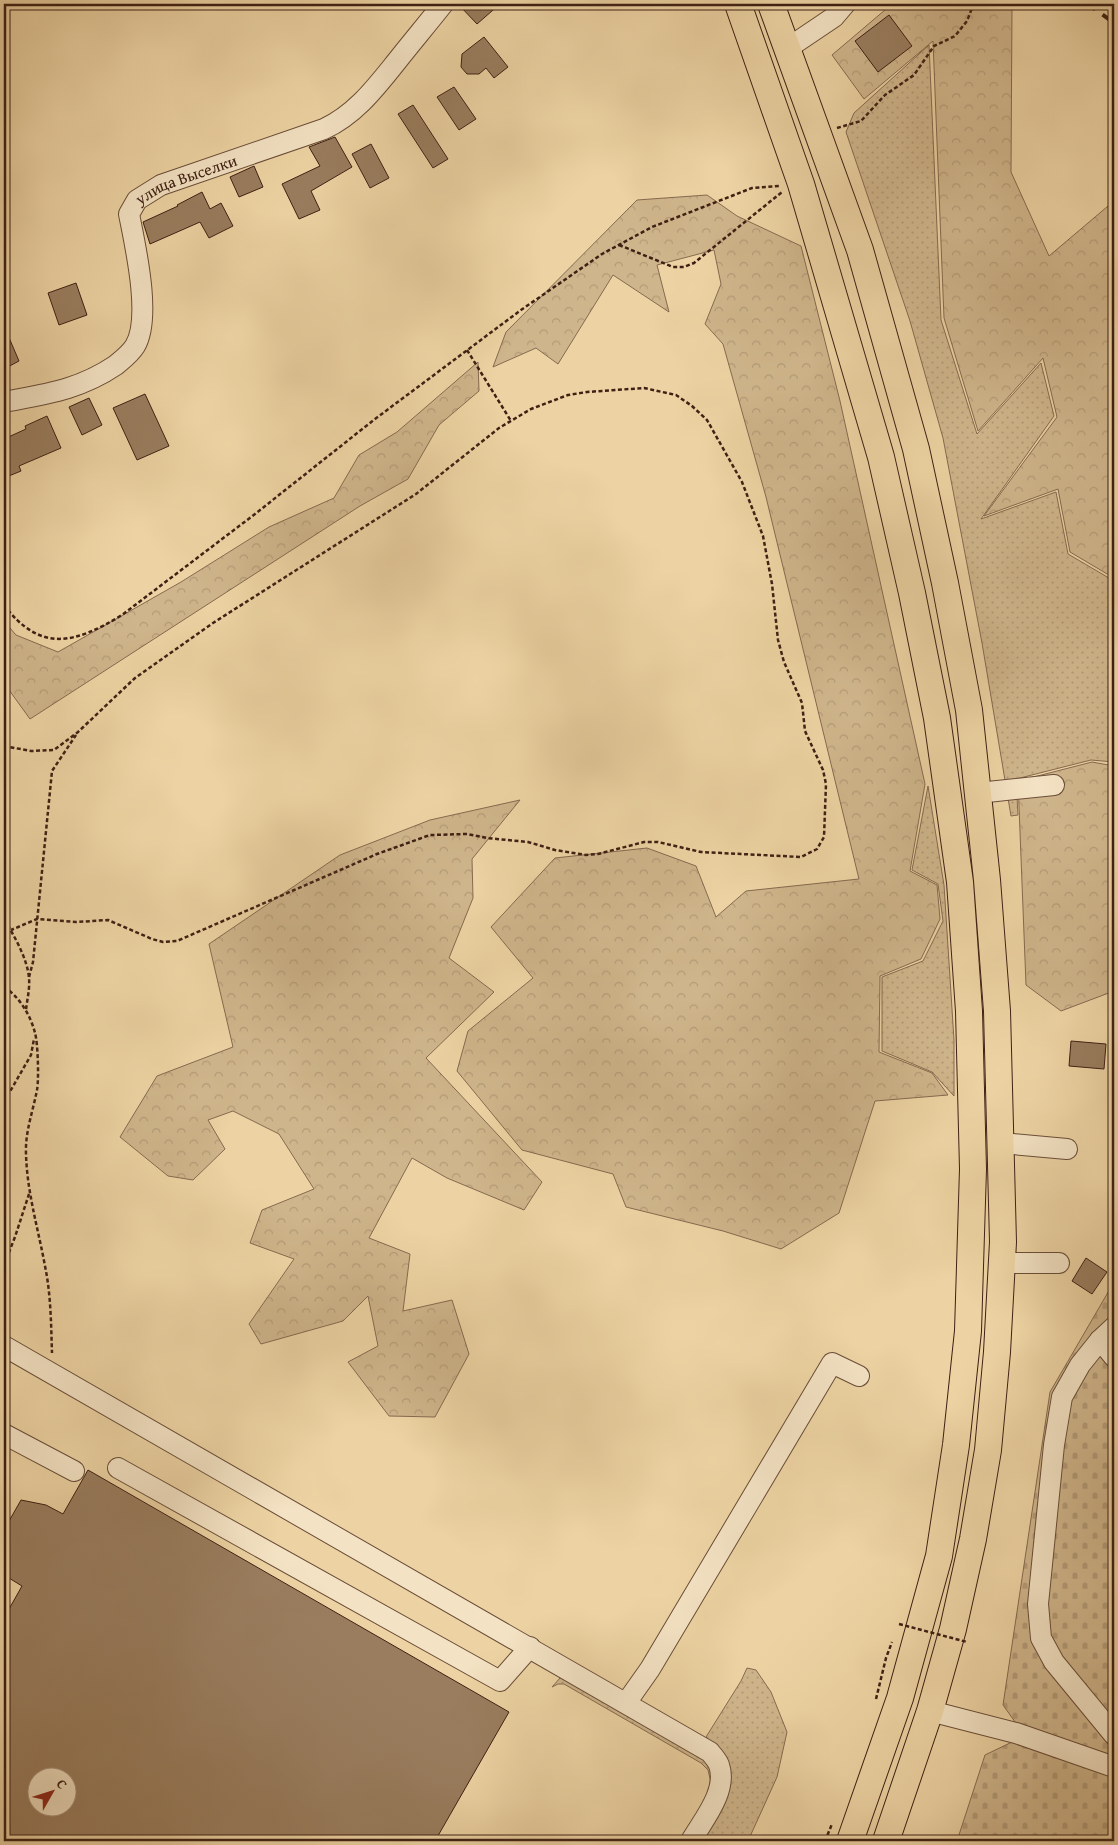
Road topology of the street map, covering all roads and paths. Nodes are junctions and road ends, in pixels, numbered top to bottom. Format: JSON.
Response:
{"nodes":[{"id":1,"x":444,"y":4,"type":"edge"},
{"id":2,"x":738,"y":4,"type":"edge"},
{"id":3,"x":770,"y":4,"type":"edge"},
{"id":4,"x":845,"y":4,"type":"edge"},
{"id":5,"x":977,"y":4,"type":"edge"},
{"id":6,"x":788,"y":48,"type":"junction"},
{"id":7,"x":836,"y":128,"type":"dead end"},
{"id":8,"x":795,"y":185,"type":"junction"},
{"id":9,"x":619,"y":245,"type":"junction"},
{"id":10,"x":467,"y":350,"type":"junction"},
{"id":11,"x":4,"y":402,"type":"edge"},
{"id":12,"x":511,"y":421,"type":"junction"},
{"id":13,"x":4,"y":606,"type":"edge"},
{"id":14,"x":78,"y":732,"type":"junction"},
{"id":15,"x":4,"y":746,"type":"edge"},
{"id":16,"x":1054,"y":785,"type":"dead end"},
{"id":17,"x":978,"y":793,"type":"junction"},
{"id":18,"x":37,"y":919,"type":"junction"},
{"id":19,"x":4,"y":920,"type":"edge"},
{"id":20,"x":11,"y":930,"type":"junction"},
{"id":21,"x":29,"y":977,"type":"junction"},
{"id":22,"x":4,"y":987,"type":"edge"},
{"id":23,"x":26,"y":1012,"type":"junction"},
{"id":24,"x":36,"y":1034,"type":"junction"},
{"id":25,"x":4,"y":1102,"type":"edge"},
{"id":26,"x":1001,"y":1143,"type":"junction"},
{"id":27,"x":1067,"y":1149,"type":"dead end"},
{"id":28,"x":29,"y":1193,"type":"junction"},
{"id":29,"x":1002,"y":1263,"type":"junction"},
{"id":30,"x":1060,"y":1264,"type":"dead end"},
{"id":31,"x":4,"y":1265,"type":"edge"},
{"id":32,"x":1107,"y":1334,"type":"edge"},
{"id":33,"x":4,"y":1346,"type":"edge"},
{"id":34,"x":1114,"y":1356,"type":"edge"},
{"id":35,"x":53,"y":1374,"type":"junction"},
{"id":36,"x":859,"y":1376,"type":"dead end"},
{"id":37,"x":4,"y":1434,"type":"edge"},
{"id":38,"x":118,"y":1468,"type":"dead end"},
{"id":39,"x":74,"y":1471,"type":"dead end"},
{"id":40,"x":899,"y":1624,"type":"dead end"},
{"id":41,"x":967,"y":1642,"type":"dead end"},
{"id":42,"x":530,"y":1647,"type":"junction"},
{"id":43,"x":626,"y":1703,"type":"junction"},
{"id":44,"x":930,"y":1711,"type":"junction"},
{"id":45,"x":1114,"y":1734,"type":"edge"},
{"id":46,"x":1114,"y":1767,"type":"edge"},
{"id":47,"x":691,"y":1841,"type":"edge"},
{"id":48,"x":795,"y":1841,"type":"edge"},
{"id":49,"x":808,"y":1841,"type":"edge"},
{"id":50,"x":850,"y":1841,"type":"edge"},
{"id":51,"x":886,"y":1841,"type":"edge"}],
"edges":[{"from":1,"to":11,"type":"street","name":"улица Выселки"},
{"from":2,"to":8,"type":"main road"},
{"from":3,"to":6,"type":"main road"},
{"from":4,"to":6,"type":"street"},
{"from":5,"to":7,"type":"path"},
{"from":6,"to":17,"type":"main road"},
{"from":8,"to":9,"type":"path"},
{"from":8,"to":9,"type":"path"},
{"from":8,"to":50,"type":"main road"},
{"from":9,"to":10,"type":"path"},
{"from":10,"to":12,"type":"path"},
{"from":10,"to":13,"type":"path"},
{"from":12,"to":14,"type":"path"},
{"from":12,"to":18,"type":"path"},
{"from":14,"to":15,"type":"path"},
{"from":14,"to":18,"type":"path"},
{"from":16,"to":17,"type":"street"},
{"from":17,"to":26,"type":"main road"},
{"from":18,"to":20,"type":"path"},
{"from":18,"to":21,"type":"path"},
{"from":19,"to":20,"type":"path"},
{"from":20,"to":21,"type":"path"},
{"from":21,"to":23,"type":"path"},
{"from":22,"to":23,"type":"path"},
{"from":23,"to":24,"type":"path"},
{"from":24,"to":25,"type":"path"},
{"from":24,"to":28,"type":"path"},
{"from":26,"to":27,"type":"street"},
{"from":26,"to":29,"type":"main road"},
{"from":28,"to":31,"type":"path"},
{"from":28,"to":35,"type":"path"},
{"from":29,"to":30,"type":"street"},
{"from":29,"to":44,"type":"main road"},
{"from":32,"to":34,"type":"street"},
{"from":32,"to":45,"type":"street"},
{"from":33,"to":35,"type":"street"},
{"from":35,"to":42,"type":"street"},
{"from":36,"to":43,"type":"street"},
{"from":37,"to":39,"type":"street"},
{"from":38,"to":42,"type":"street"},
{"from":40,"to":41,"type":"path","bridge":true},
{"from":42,"to":43,"type":"street"},
{"from":43,"to":47,"type":"street"},
{"from":44,"to":46,"type":"street"},
{"from":44,"to":51,"type":"main road"},
{"from":48,"to":49,"type":"path"}]}
